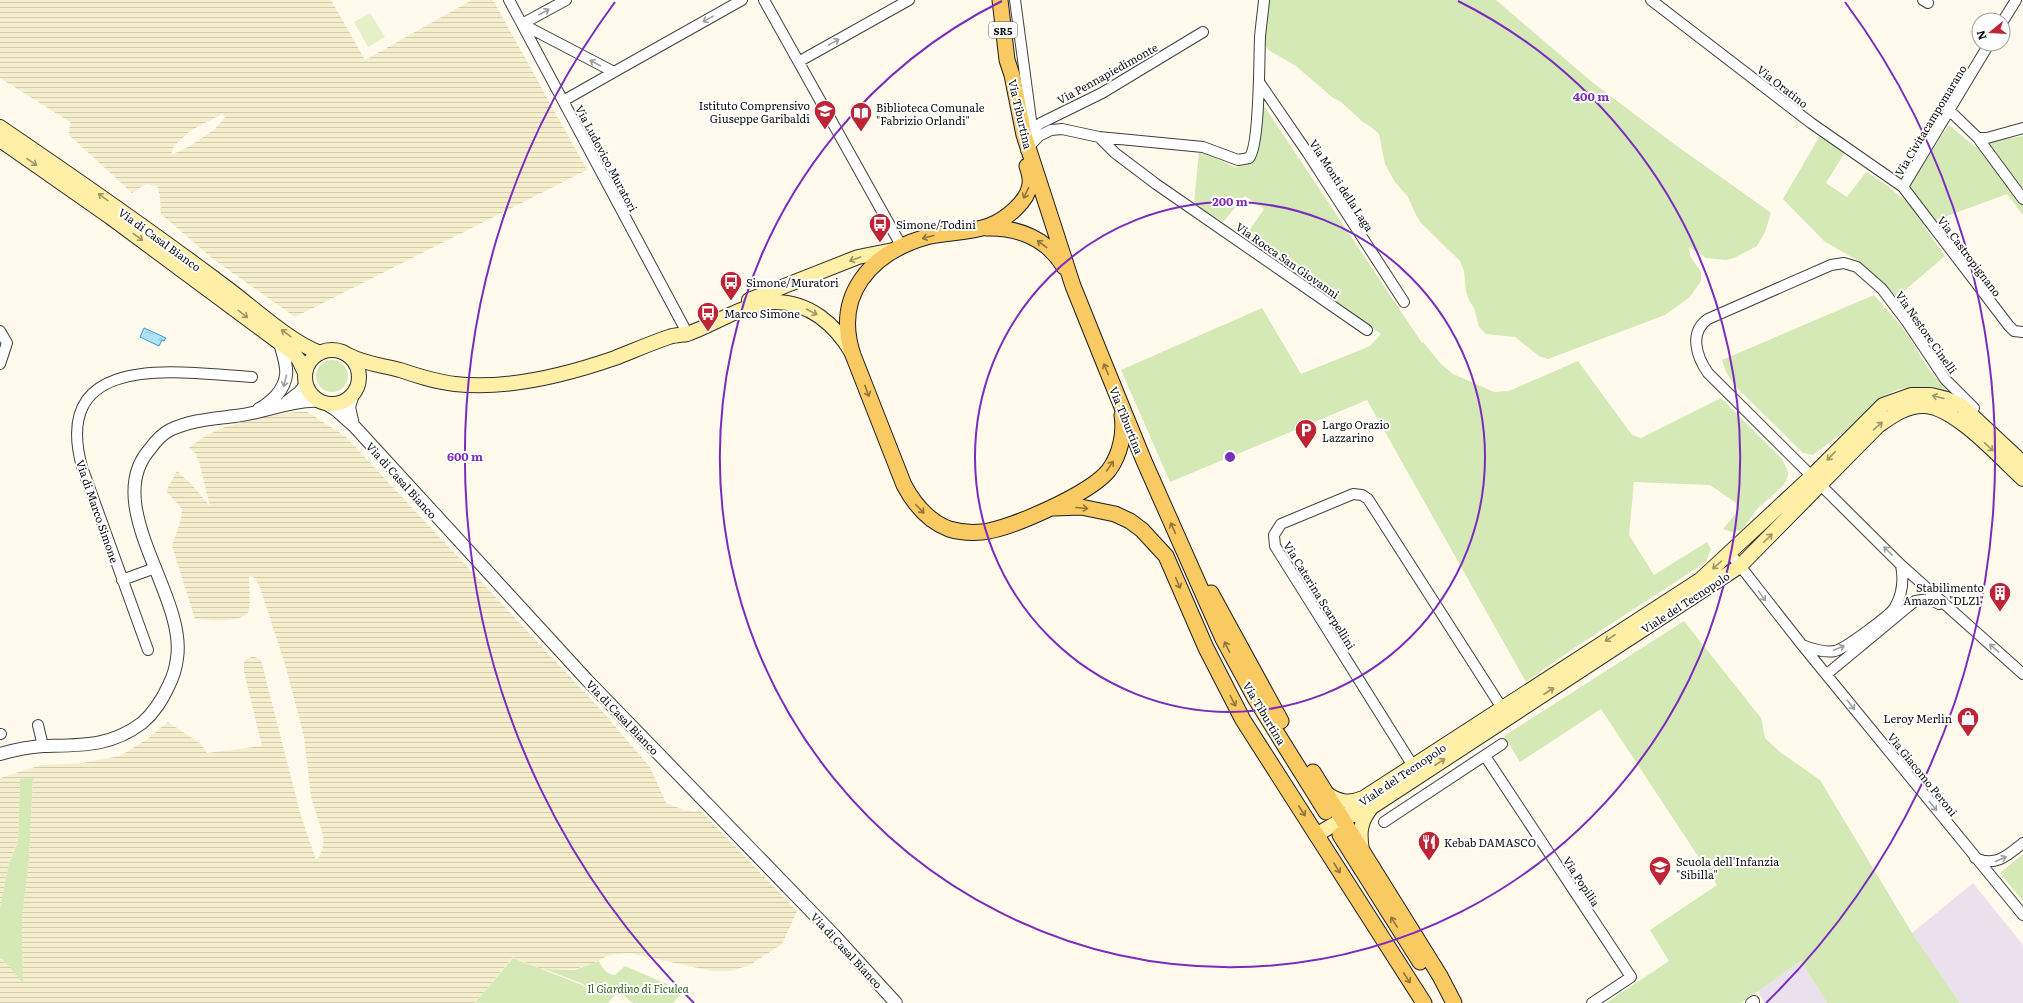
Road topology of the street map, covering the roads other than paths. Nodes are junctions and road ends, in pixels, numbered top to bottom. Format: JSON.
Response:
{"nodes":[{"id":1,"x":509,"y":0,"type":"edge"},
{"id":2,"x":566,"y":0,"type":"edge"},
{"id":3,"x":742,"y":0,"type":"edge"},
{"id":4,"x":764,"y":0,"type":"edge"},
{"id":5,"x":909,"y":0,"type":"edge"},
{"id":6,"x":1000,"y":0,"type":"edge"},
{"id":7,"x":1015,"y":0,"type":"edge"},
{"id":8,"x":1264,"y":0,"type":"edge"},
{"id":9,"x":1651,"y":0,"type":"edge"},
{"id":10,"x":2016,"y":0,"type":"edge"},
{"id":11,"x":2009,"y":12,"type":"edge"},
{"id":12,"x":522,"y":24,"type":"junction"},
{"id":13,"x":1203,"y":32,"type":"dead end"},
{"id":14,"x":1984,"y":52,"type":"edge"},
{"id":15,"x":1007,"y":60,"type":"junction"},
{"id":16,"x":800,"y":61,"type":"junction"},
{"id":17,"x":614,"y":72,"type":"junction"},
{"id":18,"x":1259,"y":82,"type":"junction"},
{"id":19,"x":563,"y":101,"type":"junction"},
{"id":20,"x":1949,"y":110,"type":"junction"},
{"id":21,"x":0,"y":127,"type":"edge"},
{"id":22,"x":2023,"y":128,"type":"edge"},
{"id":23,"x":1099,"y":137,"type":"junction"},
{"id":24,"x":1978,"y":138,"type":"junction"},
{"id":25,"x":0,"y":140,"type":"edge"},
{"id":26,"x":1028,"y":140,"type":"junction"},
{"id":27,"x":1903,"y":187,"type":"junction"},
{"id":28,"x":2023,"y":199,"type":"edge"},
{"id":29,"x":981,"y":228,"type":"junction"},
{"id":30,"x":897,"y":248,"type":"junction"},
{"id":31,"x":1073,"y":286,"type":"junction"},
{"id":32,"x":1404,"y":302,"type":"dead end"},
{"id":33,"x":684,"y":327,"type":"junction"},
{"id":34,"x":1367,"y":330,"type":"dead end"},
{"id":35,"x":2023,"y":332,"type":"edge"},
{"id":36,"x":2,"y":333,"type":"edge"},
{"id":37,"x":669,"y":337,"type":"junction"},
{"id":38,"x":280,"y":343,"type":"junction"},
{"id":39,"x":320,"y":353,"type":"junction"},
{"id":40,"x":853,"y":354,"type":"junction"},
{"id":41,"x":348,"y":355,"type":"junction"},
{"id":42,"x":0,"y":364,"type":"edge"},
{"id":43,"x":389,"y":368,"type":"junction"},
{"id":44,"x":252,"y":377,"type":"dead end"},
{"id":45,"x":306,"y":378,"type":"junction"},
{"id":46,"x":356,"y":387,"type":"junction"},
{"id":47,"x":323,"y":402,"type":"junction"},
{"id":48,"x":1121,"y":405,"type":"junction"},
{"id":49,"x":277,"y":407,"type":"junction"},
{"id":50,"x":246,"y":415,"type":"junction"},
{"id":51,"x":354,"y":426,"type":"junction"},
{"id":52,"x":2008,"y":449,"type":"junction"},
{"id":53,"x":2023,"y":463,"type":"edge"},
{"id":54,"x":2023,"y":479,"type":"edge"},
{"id":55,"x":1818,"y":480,"type":"junction"},
{"id":56,"x":1044,"y":510,"type":"junction"},
{"id":57,"x":1730,"y":553,"type":"junction"},
{"id":58,"x":1187,"y":558,"type":"junction"},
{"id":59,"x":1901,"y":565,"type":"junction"},
{"id":60,"x":1740,"y":566,"type":"junction"},
{"id":61,"x":155,"y":568,"type":"junction"},
{"id":62,"x":122,"y":580,"type":"junction"},
{"id":63,"x":1947,"y":607,"type":"junction"},
{"id":64,"x":1802,"y":645,"type":"junction"},
{"id":65,"x":148,"y":650,"type":"dead end"},
{"id":66,"x":1827,"y":674,"type":"junction"},
{"id":67,"x":2023,"y":674,"type":"edge"},
{"id":68,"x":1502,"y":708,"type":"junction"},
{"id":69,"x":38,"y":725,"type":"dead end"},
{"id":70,"x":1502,"y":744,"type":"dead end"},
{"id":71,"x":42,"y":746,"type":"junction"},
{"id":72,"x":0,"y":754,"type":"edge"},
{"id":73,"x":1485,"y":756,"type":"junction"},
{"id":74,"x":1416,"y":771,"type":"junction"},
{"id":75,"x":1429,"y":792,"type":"junction"},
{"id":76,"x":1326,"y":793,"type":"junction"},
{"id":77,"x":1368,"y":802,"type":"junction"},
{"id":78,"x":1326,"y":812,"type":"dead end"},
{"id":79,"x":1342,"y":819,"type":"junction"},
{"id":80,"x":1384,"y":822,"type":"dead end"},
{"id":81,"x":1316,"y":835,"type":"junction"},
{"id":82,"x":1340,"y":835,"type":"dead end"},
{"id":83,"x":2023,"y":843,"type":"edge"},
{"id":84,"x":1362,"y":850,"type":"junction"},
{"id":85,"x":1975,"y":858,"type":"junction"},
{"id":86,"x":2023,"y":915,"type":"edge"},
{"id":87,"x":896,"y":1003,"type":"edge"},
{"id":88,"x":1424,"y":1003,"type":"edge"},
{"id":89,"x":1443,"y":1003,"type":"edge"},
{"id":90,"x":1454,"y":1003,"type":"edge"},
{"id":91,"x":1592,"y":1003,"type":"edge"}],
"edges":[{"from":1,"to":12,"type":"street","name":"Via Ludovico Muratori"},
{"from":12,"to":2,"type":"street","one_way":true},
{"from":3,"to":17,"type":"street","one_way":true},
{"from":4,"to":16,"type":"street"},
{"from":16,"to":5,"type":"street","one_way":true},
{"from":6,"to":15,"type":"main road","name":"Via Tiburtina","number":"SR5"},
{"from":7,"to":26,"type":"street"},
{"from":8,"to":18,"type":"street"},
{"from":9,"to":27,"type":"street","name":"Via Oratino"},
{"from":10,"to":11,"type":"street"},
{"from":17,"to":12,"type":"street","one_way":true},
{"from":12,"to":19,"type":"street","name":"Via Ludovico Muratori"},
{"from":13,"to":26,"type":"street","name":"Via Pennapiedimonte"},
{"from":14,"to":20,"type":"street","name":"Via Civitacampomarano"},
{"from":15,"to":26,"type":"main road","name":"Via Tiburtina"},
{"from":15,"to":29,"type":"main road","one_way":true},
{"from":16,"to":30,"type":"street"},
{"from":17,"to":19,"type":"street"},
{"from":18,"to":23,"type":"street"},
{"from":18,"to":32,"type":"street","name":"Via Monti della Laga"},
{"from":19,"to":33,"type":"street","name":"Via Ludovico Muratori"},
{"from":20,"to":24,"type":"street"},
{"from":20,"to":27,"type":"street","name":"Via Civitacampomarano"},
{"from":39,"to":21,"type":"main road","name":"Via di Casal Bianco","one_way":true},
{"from":22,"to":24,"type":"street"},
{"from":23,"to":26,"type":"street"},
{"from":23,"to":34,"type":"street","name":"Via Rocca San Giovanni"},
{"from":24,"to":28,"type":"street"},
{"from":25,"to":38,"type":"main road","name":"Via di Casal Bianco","one_way":true},
{"from":26,"to":31,"type":"main road","name":"Via Tiburtina"},
{"from":27,"to":35,"type":"street","name":"Via Castropignano"},
{"from":29,"to":30,"type":"main road","one_way":true},
{"from":31,"to":29,"type":"main road","one_way":true},
{"from":30,"to":33,"type":"main road","one_way":true},
{"from":30,"to":40,"type":"main road"},
{"from":48,"to":31,"type":"main road","name":"Via Tiburtina","one_way":true},
{"from":33,"to":37,"type":"main road"},
{"from":36,"to":42,"type":"street"},
{"from":37,"to":40,"type":"main road","one_way":true},
{"from":37,"to":43,"type":"main road"},
{"from":38,"to":45,"type":"main road","name":"Via di Casal Bianco"},
{"from":38,"to":50,"type":"street","one_way":true},
{"from":39,"to":41,"type":"main road"},
{"from":39,"to":45,"type":"main road"},
{"from":40,"to":56,"type":"main road","one_way":true},
{"from":41,"to":43,"type":"main road"},
{"from":41,"to":46,"type":"main road"},
{"from":43,"to":46,"type":"main road"},
{"from":44,"to":62,"type":"street","name":"Via di Marco Simone"},
{"from":45,"to":47,"type":"main road"},
{"from":45,"to":49,"type":"street"},
{"from":46,"to":47,"type":"main road"},
{"from":46,"to":51,"type":"street"},
{"from":47,"to":49,"type":"street"},
{"from":47,"to":51,"type":"street","name":"Via di Casal Bianco"},
{"from":56,"to":48,"type":"main road","one_way":true},
{"from":58,"to":48,"type":"main road","name":"Via Tiburtina","one_way":true},
{"from":49,"to":50,"type":"street"},
{"from":50,"to":61,"type":"street"},
{"from":51,"to":87,"type":"street","name":"Via di Casal Bianco"},
{"from":52,"to":53,"type":"main road","name":"Viale del Tecnopolo"},
{"from":52,"to":55,"type":"main road","name":"Viale del Tecnopolo","one_way":true},
{"from":52,"to":55,"type":"street","name":"Via Nestore Cinelli"},
{"from":55,"to":54,"type":"main road","name":"Viale del Tecnopolo","one_way":true},
{"from":55,"to":57,"type":"main road","name":"Viale del Tecnopolo"},
{"from":59,"to":55,"type":"street","one_way":true},
{"from":60,"to":55,"type":"main road","name":"Viale del Tecnopolo","one_way":true},
{"from":56,"to":81,"type":"main road","name":"Via Tiburtina","one_way":true},
{"from":57,"to":60,"type":"street","name":"Via Giacomo Peroni"},
{"from":57,"to":68,"type":"main road","name":"Viale del Tecnopolo","one_way":true},
{"from":58,"to":76,"type":"main road"},
{"from":78,"to":58,"type":"main road","name":"Via Tiburtina","one_way":true},
{"from":59,"to":63,"type":"street"},
{"from":64,"to":59,"type":"street","one_way":true},
{"from":60,"to":64,"type":"street","name":"Via Giacomo Peroni","one_way":true},
{"from":74,"to":60,"type":"main road","name":"Viale del Tecnopolo","one_way":true},
{"from":61,"to":62,"type":"street"},
{"from":61,"to":71,"type":"street"},
{"from":62,"to":65,"type":"street","name":"Via di Marco Simone"},
{"from":63,"to":66,"type":"street"},
{"from":67,"to":63,"type":"street","one_way":true},
{"from":64,"to":66,"type":"street","name":"Via Giacomo Peroni"},
{"from":66,"to":85,"type":"street","name":"Via Giacomo Peroni","one_way":true},
{"from":68,"to":74,"type":"main road","name":"Viale del Tecnopolo"},
{"from":68,"to":74,"type":"street","name":"Via Caterina Scarpellini"},
{"from":69,"to":71,"type":"street"},
{"from":70,"to":73,"type":"street"},
{"from":71,"to":72,"type":"street"},
{"from":73,"to":75,"type":"street"},
{"from":73,"to":91,"type":"street","name":"Via Popilia"},
{"from":74,"to":75,"type":"street","name":"Via Caterina Scarpellini"},
{"from":74,"to":77,"type":"main road","name":"Viale del Tecnopolo"},
{"from":75,"to":80,"type":"street"},
{"from":76,"to":77,"type":"main road"},
{"from":76,"to":79,"type":"main road"},
{"from":77,"to":79,"type":"main road","name":"Viale del Tecnopolo"},
{"from":77,"to":84,"type":"main road"},
{"from":79,"to":81,"type":"main road","name":"Viale del Tecnopolo"},
{"from":79,"to":84,"type":"main road"},
{"from":81,"to":88,"type":"main road","name":"Via Tiburtina","one_way":true},
{"from":89,"to":82,"type":"main road","one_way":true},
{"from":85,"to":83,"type":"street","one_way":true},
{"from":84,"to":90,"type":"main road"},
{"from":85,"to":86,"type":"street","name":"Via Giacomo Peroni"}]}
